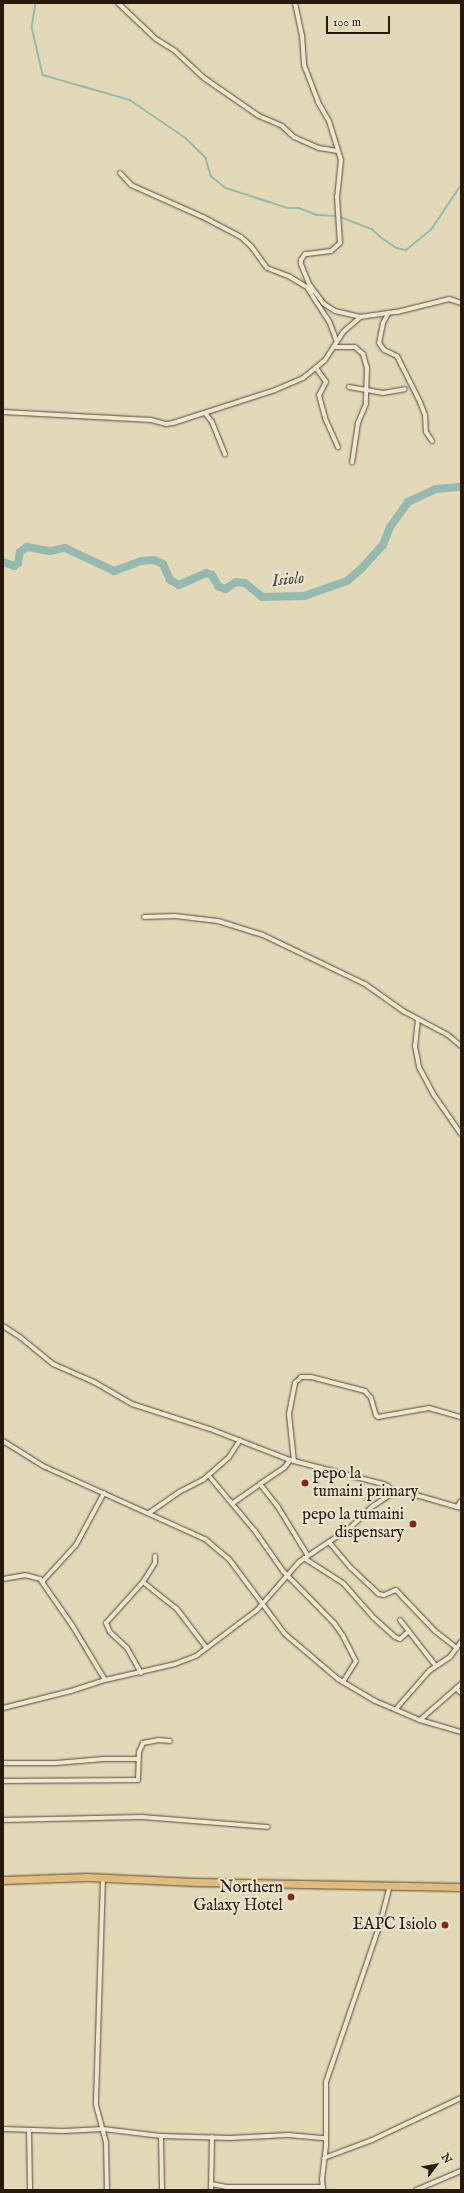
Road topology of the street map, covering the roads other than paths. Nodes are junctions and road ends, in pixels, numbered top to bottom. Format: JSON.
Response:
{"nodes":[{"id":1,"x":118,"y":3,"type":"edge"},
{"id":2,"x":295,"y":3,"type":"edge"},
{"id":3,"x":338,"y":151,"type":"junction"},
{"id":4,"x":120,"y":173,"type":"dead end"},
{"id":5,"x":308,"y":288,"type":"junction"},
{"id":6,"x":314,"y":292,"type":"junction"},
{"id":7,"x":460,"y":301,"type":"edge"},
{"id":8,"x":388,"y":314,"type":"junction"},
{"id":9,"x":360,"y":317,"type":"junction"},
{"id":10,"x":337,"y":342,"type":"junction"},
{"id":11,"x":334,"y":347,"type":"junction"},
{"id":12,"x":316,"y":368,"type":"junction"},
{"id":13,"x":349,"y":387,"type":"dead end"},
{"id":14,"x":405,"y":389,"type":"dead end"},
{"id":15,"x":367,"y":390,"type":"junction"},
{"id":16,"x":3,"y":412,"type":"edge"},
{"id":17,"x":205,"y":413,"type":"junction"},
{"id":18,"x":432,"y":441,"type":"dead end"},
{"id":19,"x":338,"y":448,"type":"dead end"},
{"id":20,"x":225,"y":455,"type":"dead end"},
{"id":21,"x":352,"y":463,"type":"dead end"},
{"id":22,"x":144,"y":917,"type":"dead end"},
{"id":23,"x":418,"y":1019,"type":"junction"},
{"id":24,"x":461,"y":1046,"type":"edge"},
{"id":25,"x":461,"y":1134,"type":"edge"},
{"id":26,"x":3,"y":1326,"type":"edge"},
{"id":27,"x":461,"y":1417,"type":"edge"},
{"id":28,"x":240,"y":1440,"type":"junction"},
{"id":29,"x":3,"y":1441,"type":"edge"},
{"id":30,"x":292,"y":1460,"type":"junction"},
{"id":31,"x":209,"y":1476,"type":"junction"},
{"id":32,"x":260,"y":1484,"type":"junction"},
{"id":33,"x":104,"y":1493,"type":"junction"},
{"id":34,"x":393,"y":1493,"type":"junction"},
{"id":35,"x":461,"y":1501,"type":"edge"},
{"id":36,"x":233,"y":1504,"type":"junction"},
{"id":37,"x":459,"y":1508,"type":"edge"},
{"id":38,"x":149,"y":1514,"type":"junction"},
{"id":39,"x":329,"y":1542,"type":"junction"},
{"id":40,"x":155,"y":1556,"type":"dead end"},
{"id":41,"x":306,"y":1557,"type":"junction"},
{"id":42,"x":287,"y":1576,"type":"junction"},
{"id":43,"x":3,"y":1579,"type":"edge"},
{"id":44,"x":42,"y":1582,"type":"junction"},
{"id":45,"x":143,"y":1582,"type":"junction"},
{"id":46,"x":263,"y":1604,"type":"junction"},
{"id":47,"x":400,"y":1620,"type":"dead end"},
{"id":48,"x":409,"y":1631,"type":"junction"},
{"id":49,"x":461,"y":1642,"type":"edge"},
{"id":50,"x":206,"y":1648,"type":"junction"},
{"id":51,"x":457,"y":1648,"type":"junction"},
{"id":52,"x":436,"y":1666,"type":"junction"},
{"id":53,"x":141,"y":1673,"type":"junction"},
{"id":54,"x":105,"y":1680,"type":"junction"},
{"id":55,"x":343,"y":1682,"type":"junction"},
{"id":56,"x":461,"y":1684,"type":"edge"},
{"id":57,"x":456,"y":1688,"type":"junction"},
{"id":58,"x":461,"y":1693,"type":"edge"},
{"id":59,"x":3,"y":1708,"type":"edge"},
{"id":60,"x":396,"y":1709,"type":"junction"},
{"id":61,"x":420,"y":1720,"type":"junction"},
{"id":62,"x":461,"y":1732,"type":"edge"},
{"id":63,"x":170,"y":1741,"type":"dead end"},
{"id":64,"x":138,"y":1759,"type":"junction"},
{"id":65,"x":3,"y":1763,"type":"edge"},
{"id":66,"x":3,"y":1781,"type":"edge"},
{"id":67,"x":3,"y":1820,"type":"edge"},
{"id":68,"x":268,"y":1828,"type":"dead end"},
{"id":69,"x":103,"y":1878,"type":"junction"},
{"id":70,"x":3,"y":1880,"type":"edge"},
{"id":71,"x":390,"y":1886,"type":"junction"},
{"id":72,"x":461,"y":1887,"type":"edge"},
{"id":73,"x":461,"y":2098,"type":"edge"},
{"id":74,"x":103,"y":2128,"type":"junction"},
{"id":75,"x":3,"y":2129,"type":"edge"},
{"id":76,"x":29,"y":2130,"type":"junction"},
{"id":77,"x":161,"y":2136,"type":"junction"},
{"id":78,"x":212,"y":2137,"type":"junction"},
{"id":79,"x":325,"y":2138,"type":"junction"},
{"id":80,"x":324,"y":2158,"type":"junction"},
{"id":81,"x":461,"y":2171,"type":"edge"},
{"id":82,"x":211,"y":2184,"type":"junction"},
{"id":83,"x":323,"y":2189,"type":"edge"},
{"id":84,"x":30,"y":2190,"type":"edge"},
{"id":85,"x":108,"y":2190,"type":"edge"},
{"id":86,"x":162,"y":2190,"type":"edge"},
{"id":87,"x":211,"y":2190,"type":"edge"},
{"id":88,"x":416,"y":2190,"type":"edge"}],
"edges":[{"from":1,"to":3,"type":"street"},
{"from":2,"to":3,"type":"street"},
{"from":3,"to":6,"type":"street"},
{"from":4,"to":5,"type":"street"},
{"from":5,"to":6,"type":"street"},
{"from":5,"to":10,"type":"street"},
{"from":6,"to":9,"type":"street"},
{"from":7,"to":8,"type":"street"},
{"from":8,"to":9,"type":"street"},
{"from":8,"to":18,"type":"street"},
{"from":9,"to":10,"type":"street"},
{"from":10,"to":11,"type":"street"},
{"from":11,"to":12,"type":"street"},
{"from":11,"to":15,"type":"street"},
{"from":12,"to":17,"type":"street"},
{"from":12,"to":19,"type":"street"},
{"from":13,"to":15,"type":"street"},
{"from":14,"to":15,"type":"street"},
{"from":15,"to":21,"type":"street"},
{"from":16,"to":17,"type":"street"},
{"from":17,"to":20,"type":"street"},
{"from":22,"to":23,"type":"street"},
{"from":23,"to":24,"type":"street"},
{"from":23,"to":25,"type":"street"},
{"from":26,"to":28,"type":"street"},
{"from":27,"to":30,"type":"street"},
{"from":28,"to":30,"type":"street"},
{"from":28,"to":31,"type":"street"},
{"from":29,"to":33,"type":"street"},
{"from":30,"to":32,"type":"street"},
{"from":30,"to":34,"type":"street"},
{"from":31,"to":36,"type":"street"},
{"from":31,"to":38,"type":"street"},
{"from":32,"to":36,"type":"street"},
{"from":32,"to":41,"type":"street"},
{"from":33,"to":38,"type":"street"},
{"from":33,"to":44,"type":"street"},
{"from":34,"to":37,"type":"street"},
{"from":34,"to":39,"type":"street"},
{"from":35,"to":37,"type":"street"},
{"from":36,"to":42,"type":"street"},
{"from":38,"to":46,"type":"street"},
{"from":39,"to":41,"type":"street"},
{"from":39,"to":51,"type":"street"},
{"from":40,"to":45,"type":"street"},
{"from":41,"to":42,"type":"street"},
{"from":41,"to":48,"type":"street"},
{"from":42,"to":46,"type":"street"},
{"from":42,"to":55,"type":"street"},
{"from":43,"to":44,"type":"street"},
{"from":44,"to":54,"type":"street"},
{"from":45,"to":50,"type":"street"},
{"from":45,"to":53,"type":"street"},
{"from":46,"to":50,"type":"street"},
{"from":46,"to":55,"type":"street"},
{"from":47,"to":48,"type":"street"},
{"from":48,"to":52,"type":"street"},
{"from":49,"to":51,"type":"street"},
{"from":50,"to":53,"type":"street"},
{"from":51,"to":52,"type":"street"},
{"from":52,"to":60,"type":"street"},
{"from":53,"to":54,"type":"street"},
{"from":54,"to":59,"type":"street"},
{"from":55,"to":60,"type":"street"},
{"from":56,"to":57,"type":"street"},
{"from":57,"to":58,"type":"street"},
{"from":57,"to":61,"type":"street"},
{"from":60,"to":61,"type":"street"},
{"from":61,"to":62,"type":"street"},
{"from":63,"to":64,"type":"street"},
{"from":64,"to":65,"type":"street"},
{"from":64,"to":66,"type":"street"},
{"from":67,"to":68,"type":"street"},
{"from":69,"to":70,"type":"highway"},
{"from":69,"to":71,"type":"highway"},
{"from":69,"to":74,"type":"street"},
{"from":71,"to":72,"type":"highway"},
{"from":71,"to":79,"type":"street"},
{"from":73,"to":80,"type":"street"},
{"from":74,"to":76,"type":"street"},
{"from":74,"to":77,"type":"street"},
{"from":74,"to":85,"type":"street"},
{"from":75,"to":76,"type":"street"},
{"from":76,"to":84,"type":"street"},
{"from":77,"to":78,"type":"street"},
{"from":77,"to":86,"type":"street"},
{"from":78,"to":79,"type":"street"},
{"from":78,"to":82,"type":"street"},
{"from":79,"to":80,"type":"street"},
{"from":80,"to":83,"type":"street"},
{"from":81,"to":88,"type":"street"},
{"from":82,"to":83,"type":"street"},
{"from":82,"to":87,"type":"street"}]}
